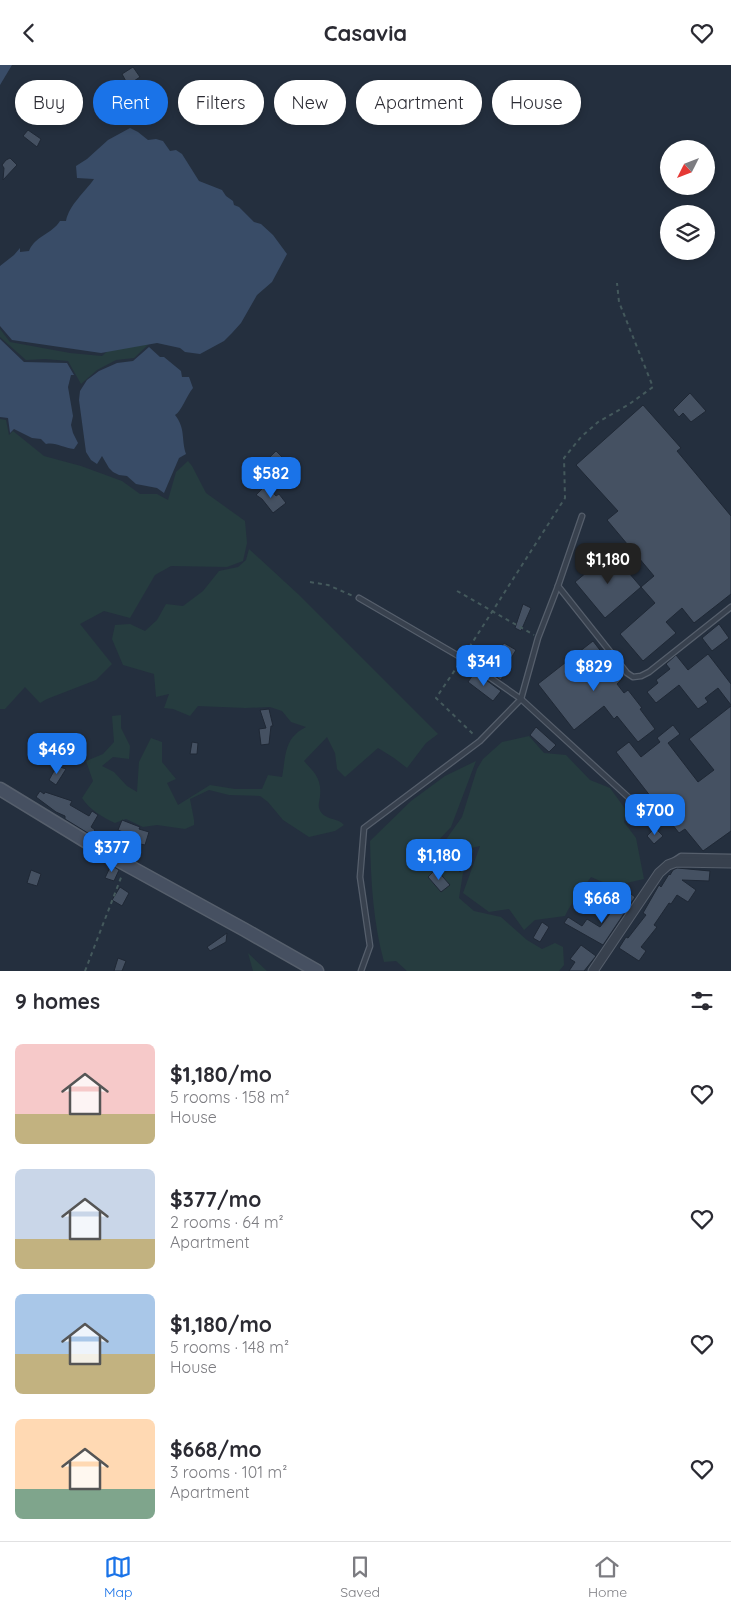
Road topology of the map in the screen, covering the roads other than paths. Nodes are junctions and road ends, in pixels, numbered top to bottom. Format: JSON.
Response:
{"nodes":[{"id":1,"x":582,"y":515,"type":"dead end"},
{"id":2,"x":558,"y":586,"type":"junction"},
{"id":3,"x":359,"y":598,"type":"road end"},
{"id":4,"x":731,"y":607,"type":"edge"},
{"id":5,"x":521,"y":699,"type":"junction"},
{"id":6,"x":0,"y":789,"type":"edge"},
{"id":7,"x":639,"y":807,"type":"dead end"},
{"id":8,"x":731,"y":857,"type":"edge"},
{"id":9,"x":731,"y":863,"type":"edge"},
{"id":10,"x":673,"y":864,"type":"junction"},
{"id":11,"x":317,"y":971,"type":"edge"},
{"id":12,"x":361,"y":971,"type":"edge"},
{"id":13,"x":593,"y":971,"type":"edge"}],
"edges":[{"from":1,"to":2,"type":"lane"},
{"from":2,"to":4,"type":"lane"},
{"from":2,"to":5,"type":"lane"},
{"from":3,"to":5,"type":"lane"},
{"from":5,"to":7,"type":"lane"},
{"from":5,"to":12,"type":"lane"},
{"from":6,"to":11,"type":"street"},
{"from":8,"to":10,"type":"lane"},
{"from":9,"to":10,"type":"street"},
{"from":10,"to":13,"type":"street"}]}
